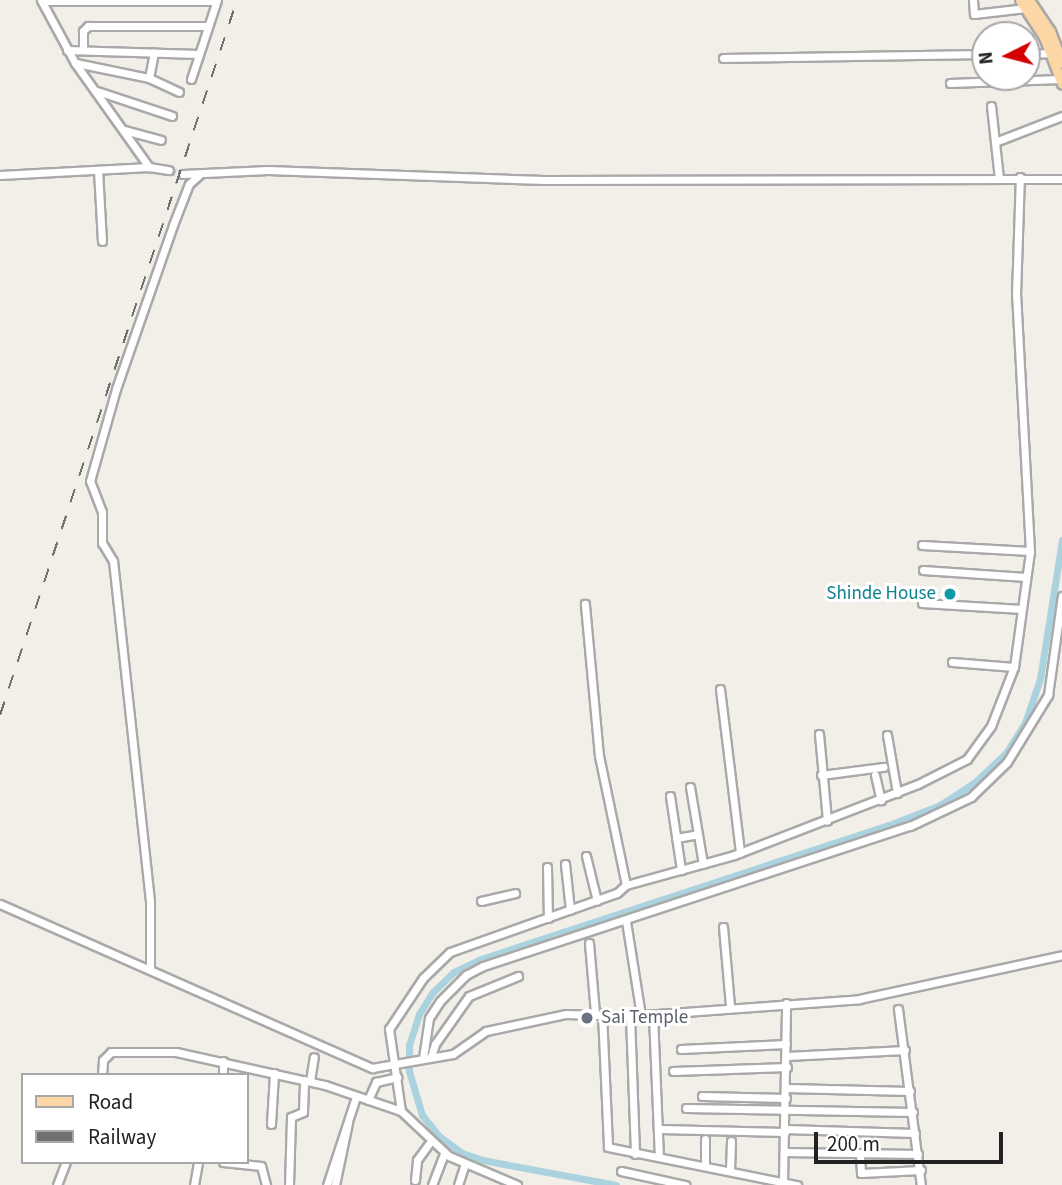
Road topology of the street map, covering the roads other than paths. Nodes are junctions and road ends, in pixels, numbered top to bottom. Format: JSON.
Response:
{"nodes":[{"id":1,"x":41,"y":0,"type":"edge"},
{"id":2,"x":973,"y":0,"type":"edge"},
{"id":3,"x":217,"y":1,"type":"edge"},
{"id":4,"x":1025,"y":3,"type":"edge"},
{"id":5,"x":208,"y":26,"type":"junction"},
{"id":6,"x":67,"y":50,"type":"junction"},
{"id":7,"x":83,"y":50,"type":"junction"},
{"id":8,"x":155,"y":52,"type":"junction"},
{"id":9,"x":1054,"y":52,"type":"junction"},
{"id":10,"x":1041,"y":53,"type":"edge"},
{"id":11,"x":199,"y":54,"type":"junction"},
{"id":12,"x":971,"y":54,"type":"edge"},
{"id":13,"x":723,"y":58,"type":"dead end"},
{"id":14,"x":75,"y":63,"type":"junction"},
{"id":15,"x":1062,"y":63,"type":"edge"},
{"id":16,"x":149,"y":78,"type":"junction"},
{"id":17,"x":191,"y":79,"type":"dead end"},
{"id":18,"x":1061,"y":82,"type":"edge"},
{"id":19,"x":950,"y":83,"type":"dead end"},
{"id":20,"x":95,"y":90,"type":"junction"},
{"id":21,"x":179,"y":92,"type":"dead end"},
{"id":22,"x":990,"y":106,"type":"dead end"},
{"id":23,"x":173,"y":116,"type":"dead end"},
{"id":24,"x":1062,"y":116,"type":"edge"},
{"id":25,"x":124,"y":130,"type":"junction"},
{"id":26,"x":161,"y":140,"type":"dead end"},
{"id":27,"x":995,"y":142,"type":"junction"},
{"id":28,"x":149,"y":167,"type":"junction"},
{"id":29,"x":98,"y":170,"type":"junction"},
{"id":30,"x":169,"y":170,"type":"tunnel mouth"},
{"id":31,"x":183,"y":174,"type":"tunnel mouth"},
{"id":32,"x":200,"y":174,"type":"junction"},
{"id":33,"x":0,"y":175,"type":"edge"},
{"id":34,"x":1020,"y":177,"type":"junction"},
{"id":35,"x":999,"y":178,"type":"junction"},
{"id":36,"x":1062,"y":179,"type":"edge"},
{"id":37,"x":102,"y":241,"type":"dead end"},
{"id":38,"x":922,"y":545,"type":"dead end"},
{"id":39,"x":1030,"y":551,"type":"junction"},
{"id":40,"x":923,"y":570,"type":"dead end"},
{"id":41,"x":1026,"y":578,"type":"junction"},
{"id":42,"x":1062,"y":596,"type":"edge"},
{"id":43,"x":922,"y":603,"type":"dead end"},
{"id":44,"x":585,"y":604,"type":"dead end"},
{"id":45,"x":1022,"y":609,"type":"junction"},
{"id":46,"x":951,"y":662,"type":"dead end"},
{"id":47,"x":1014,"y":667,"type":"junction"},
{"id":48,"x":720,"y":690,"type":"dead end"},
{"id":49,"x":818,"y":734,"type":"dead end"},
{"id":50,"x":887,"y":735,"type":"dead end"},
{"id":51,"x":883,"y":768,"type":"dead end"},
{"id":52,"x":821,"y":775,"type":"junction"},
{"id":53,"x":876,"y":775,"type":"dead end"},
{"id":54,"x":690,"y":787,"type":"dead end"},
{"id":55,"x":897,"y":793,"type":"junction"},
{"id":56,"x":670,"y":796,"type":"dead end"},
{"id":57,"x":881,"y":800,"type":"junction"},
{"id":58,"x":827,"y":821,"type":"junction"},
{"id":59,"x":698,"y":834,"type":"junction"},
{"id":60,"x":676,"y":838,"type":"junction"},
{"id":61,"x":740,"y":853,"type":"junction"},
{"id":62,"x":586,"y":856,"type":"dead end"},
{"id":63,"x":565,"y":864,"type":"dead end"},
{"id":64,"x":703,"y":864,"type":"junction"},
{"id":65,"x":547,"y":867,"type":"dead end"},
{"id":66,"x":681,"y":870,"type":"junction"},
{"id":67,"x":626,"y":885,"type":"junction"},
{"id":68,"x":515,"y":893,"type":"dead end"},
{"id":69,"x":481,"y":901,"type":"dead end"},
{"id":70,"x":597,"y":901,"type":"junction"},
{"id":71,"x":0,"y":904,"type":"edge"},
{"id":72,"x":570,"y":911,"type":"junction"},
{"id":73,"x":548,"y":918,"type":"junction"},
{"id":74,"x":626,"y":921,"type":"junction"},
{"id":75,"x":723,"y":926,"type":"dead end"},
{"id":76,"x":589,"y":943,"type":"dead end"},
{"id":77,"x":1062,"y":955,"type":"edge"},
{"id":78,"x":150,"y":970,"type":"junction"},
{"id":79,"x":518,"y":976,"type":"dead end"},
{"id":80,"x":786,"y":1003,"type":"junction"},
{"id":81,"x":730,"y":1006,"type":"junction"},
{"id":82,"x":898,"y":1009,"type":"dead end"},
{"id":83,"x":598,"y":1013,"type":"junction"},
{"id":84,"x":653,"y":1015,"type":"junction"},
{"id":85,"x":630,"y":1016,"type":"junction"},
{"id":86,"x":641,"y":1016,"type":"junction"},
{"id":87,"x":786,"y":1044,"type":"junction"},
{"id":88,"x":681,"y":1049,"type":"dead end"},
{"id":89,"x":905,"y":1050,"type":"junction"},
{"id":90,"x":787,"y":1056,"type":"junction"},
{"id":91,"x":314,"y":1057,"type":"dead end"},
{"id":92,"x":423,"y":1058,"type":"junction"},
{"id":93,"x":223,"y":1061,"type":"junction"},
{"id":94,"x":401,"y":1063,"type":"junction"},
{"id":95,"x":243,"y":1065,"type":"junction"},
{"id":96,"x":787,"y":1067,"type":"junction"},
{"id":97,"x":673,"y":1071,"type":"dead end"},
{"id":98,"x":102,"y":1073,"type":"edge"},
{"id":99,"x":223,"y":1073,"type":"edge"},
{"id":100,"x":243,"y":1073,"type":"edge"},
{"id":101,"x":274,"y":1073,"type":"junction"},
{"id":102,"x":397,"y":1077,"type":"junction"},
{"id":103,"x":307,"y":1081,"type":"junction"},
{"id":104,"x":786,"y":1088,"type":"junction"},
{"id":105,"x":911,"y":1091,"type":"junction"},
{"id":106,"x":702,"y":1096,"type":"dead end"},
{"id":107,"x":356,"y":1097,"type":"junction"},
{"id":108,"x":786,"y":1098,"type":"junction"},
{"id":109,"x":368,"y":1100,"type":"junction"},
{"id":110,"x":686,"y":1108,"type":"dead end"},
{"id":111,"x":786,"y":1110,"type":"junction"},
{"id":112,"x":401,"y":1111,"type":"junction"},
{"id":113,"x":913,"y":1112,"type":"junction"},
{"id":114,"x":271,"y":1124,"type":"dead end"},
{"id":115,"x":660,"y":1129,"type":"junction"},
{"id":116,"x":785,"y":1130,"type":"junction"},
{"id":117,"x":915,"y":1133,"type":"junction"},
{"id":118,"x":705,"y":1139,"type":"dead end"},
{"id":119,"x":731,"y":1141,"type":"dead end"},
{"id":120,"x":430,"y":1142,"type":"junction"},
{"id":121,"x":784,"y":1152,"type":"junction"},
{"id":122,"x":444,"y":1153,"type":"junction"},
{"id":123,"x":635,"y":1154,"type":"junction"},
{"id":124,"x":860,"y":1154,"type":"junction"},
{"id":125,"x":918,"y":1154,"type":"junction"},
{"id":126,"x":659,"y":1157,"type":"junction"},
{"id":127,"x":65,"y":1164,"type":"edge"},
{"id":128,"x":198,"y":1164,"type":"edge"},
{"id":129,"x":242,"y":1164,"type":"edge"},
{"id":130,"x":465,"y":1164,"type":"junction"},
{"id":131,"x":705,"y":1164,"type":"junction"},
{"id":132,"x":730,"y":1170,"type":"junction"},
{"id":133,"x":921,"y":1170,"type":"junction"},
{"id":134,"x":621,"y":1171,"type":"dead end"},
{"id":135,"x":415,"y":1180,"type":"dead end"},
{"id":136,"x":493,"y":1181,"type":"edge"},
{"id":137,"x":783,"y":1182,"type":"junction"},
{"id":138,"x":332,"y":1183,"type":"edge"},
{"id":139,"x":506,"y":1183,"type":"edge"},
{"id":140,"x":57,"y":1185,"type":"edge"},
{"id":141,"x":194,"y":1185,"type":"edge"},
{"id":142,"x":266,"y":1185,"type":"edge"},
{"id":143,"x":289,"y":1185,"type":"edge"},
{"id":144,"x":432,"y":1185,"type":"edge"},
{"id":145,"x":458,"y":1185,"type":"edge"},
{"id":146,"x":517,"y":1185,"type":"edge"},
{"id":147,"x":685,"y":1185,"type":"edge"},
{"id":148,"x":797,"y":1185,"type":"edge"},
{"id":149,"x":921,"y":1185,"type":"edge"}],
"edges":[{"from":1,"to":3,"type":"street"},
{"from":1,"to":6,"type":"street"},
{"from":2,"to":4,"type":"street"},
{"from":3,"to":5,"type":"street"},
{"from":4,"to":9,"type":"main road"},
{"from":5,"to":7,"type":"street"},
{"from":5,"to":11,"type":"street"},
{"from":6,"to":7,"type":"street"},
{"from":6,"to":14,"type":"street"},
{"from":7,"to":8,"type":"street"},
{"from":8,"to":11,"type":"street"},
{"from":8,"to":16,"type":"street"},
{"from":9,"to":10,"type":"street"},
{"from":9,"to":15,"type":"main road"},
{"from":9,"to":18,"type":"main road"},
{"from":11,"to":17,"type":"street"},
{"from":12,"to":13,"type":"street"},
{"from":14,"to":16,"type":"street"},
{"from":14,"to":20,"type":"street"},
{"from":16,"to":21,"type":"street"},
{"from":18,"to":19,"type":"street"},
{"from":20,"to":23,"type":"street"},
{"from":20,"to":25,"type":"street"},
{"from":22,"to":27,"type":"street"},
{"from":24,"to":27,"type":"street"},
{"from":25,"to":26,"type":"street"},
{"from":25,"to":28,"type":"street"},
{"from":27,"to":35,"type":"street"},
{"from":28,"to":29,"type":"street"},
{"from":28,"to":30,"type":"street"},
{"from":29,"to":33,"type":"street"},
{"from":29,"to":37,"type":"street"},
{"from":31,"to":32,"type":"street"},
{"from":32,"to":35,"type":"street"},
{"from":32,"to":78,"type":"street"},
{"from":34,"to":35,"type":"street"},
{"from":34,"to":36,"type":"street"},
{"from":34,"to":39,"type":"street"},
{"from":38,"to":39,"type":"street"},
{"from":39,"to":41,"type":"street"},
{"from":40,"to":41,"type":"street"},
{"from":41,"to":45,"type":"street"},
{"from":42,"to":74,"type":"street"},
{"from":43,"to":45,"type":"street"},
{"from":44,"to":67,"type":"street"},
{"from":45,"to":47,"type":"street"},
{"from":46,"to":47,"type":"street"},
{"from":47,"to":55,"type":"street"},
{"from":48,"to":61,"type":"street"},
{"from":49,"to":52,"type":"street"},
{"from":50,"to":55,"type":"street"},
{"from":51,"to":52,"type":"street"},
{"from":52,"to":58,"type":"street"},
{"from":53,"to":57,"type":"street"},
{"from":54,"to":59,"type":"street"},
{"from":55,"to":57,"type":"street"},
{"from":56,"to":60,"type":"street"},
{"from":57,"to":58,"type":"street"},
{"from":58,"to":61,"type":"street"},
{"from":59,"to":60,"type":"street"},
{"from":59,"to":64,"type":"street"},
{"from":60,"to":66,"type":"street"},
{"from":61,"to":64,"type":"street"},
{"from":62,"to":70,"type":"street"},
{"from":63,"to":72,"type":"street"},
{"from":64,"to":66,"type":"street"},
{"from":65,"to":73,"type":"street"},
{"from":66,"to":67,"type":"street"},
{"from":67,"to":70,"type":"street"},
{"from":68,"to":69,"type":"street"},
{"from":70,"to":72,"type":"street"},
{"from":71,"to":78,"type":"street"},
{"from":72,"to":73,"type":"street"},
{"from":73,"to":94,"type":"street"},
{"from":74,"to":86,"type":"street"},
{"from":74,"to":92,"type":"street"},
{"from":75,"to":81,"type":"street"},
{"from":76,"to":83,"type":"street"},
{"from":77,"to":80,"type":"street"},
{"from":78,"to":94,"type":"street"},
{"from":79,"to":92,"type":"street"},
{"from":80,"to":81,"type":"street"},
{"from":80,"to":87,"type":"street"},
{"from":81,"to":84,"type":"street"},
{"from":82,"to":89,"type":"street"},
{"from":83,"to":85,"type":"street"},
{"from":83,"to":92,"type":"street"},
{"from":83,"to":123,"type":"street"},
{"from":84,"to":86,"type":"street"},
{"from":84,"to":115,"type":"street"},
{"from":85,"to":86,"type":"street"},
{"from":85,"to":123,"type":"street"},
{"from":87,"to":88,"type":"street"},
{"from":87,"to":90,"type":"street"},
{"from":89,"to":90,"type":"street"},
{"from":89,"to":105,"type":"street"},
{"from":90,"to":96,"type":"street"},
{"from":91,"to":103,"type":"street"},
{"from":92,"to":94,"type":"street"},
{"from":93,"to":95,"type":"street"},
{"from":93,"to":98,"type":"street"},
{"from":93,"to":99,"type":"street"},
{"from":94,"to":102,"type":"street"},
{"from":95,"to":100,"type":"street"},
{"from":95,"to":101,"type":"street"},
{"from":96,"to":97,"type":"street"},
{"from":96,"to":104,"type":"street"},
{"from":101,"to":103,"type":"street"},
{"from":101,"to":114,"type":"street"},
{"from":102,"to":109,"type":"street"},
{"from":102,"to":112,"type":"street"},
{"from":103,"to":107,"type":"street"},
{"from":103,"to":143,"type":"street"},
{"from":104,"to":105,"type":"street"},
{"from":104,"to":108,"type":"street"},
{"from":105,"to":113,"type":"street"},
{"from":106,"to":108,"type":"street"},
{"from":107,"to":109,"type":"street"},
{"from":107,"to":138,"type":"street"},
{"from":108,"to":111,"type":"street"},
{"from":109,"to":112,"type":"street"},
{"from":110,"to":111,"type":"street"},
{"from":111,"to":113,"type":"street"},
{"from":111,"to":116,"type":"street"},
{"from":112,"to":120,"type":"street"},
{"from":113,"to":117,"type":"street"},
{"from":115,"to":116,"type":"street"},
{"from":115,"to":126,"type":"street"},
{"from":116,"to":117,"type":"street"},
{"from":116,"to":121,"type":"street"},
{"from":117,"to":125,"type":"street"},
{"from":118,"to":131,"type":"street"},
{"from":119,"to":132,"type":"street"},
{"from":120,"to":122,"type":"street"},
{"from":120,"to":135,"type":"street"},
{"from":121,"to":124,"type":"street"},
{"from":121,"to":137,"type":"street"},
{"from":122,"to":130,"type":"street"},
{"from":122,"to":144,"type":"street"},
{"from":123,"to":126,"type":"street"},
{"from":124,"to":125,"type":"street"},
{"from":124,"to":133,"type":"street"},
{"from":125,"to":133,"type":"street"},
{"from":126,"to":131,"type":"street"},
{"from":127,"to":140,"type":"street"},
{"from":128,"to":141,"type":"street"},
{"from":129,"to":142,"type":"street"},
{"from":130,"to":136,"type":"street"},
{"from":130,"to":145,"type":"street"},
{"from":131,"to":132,"type":"street"},
{"from":132,"to":137,"type":"street"},
{"from":133,"to":149,"type":"street"},
{"from":134,"to":147,"type":"street"},
{"from":136,"to":139,"type":"street"},
{"from":137,"to":148,"type":"street"},
{"from":139,"to":146,"type":"street"}]}
